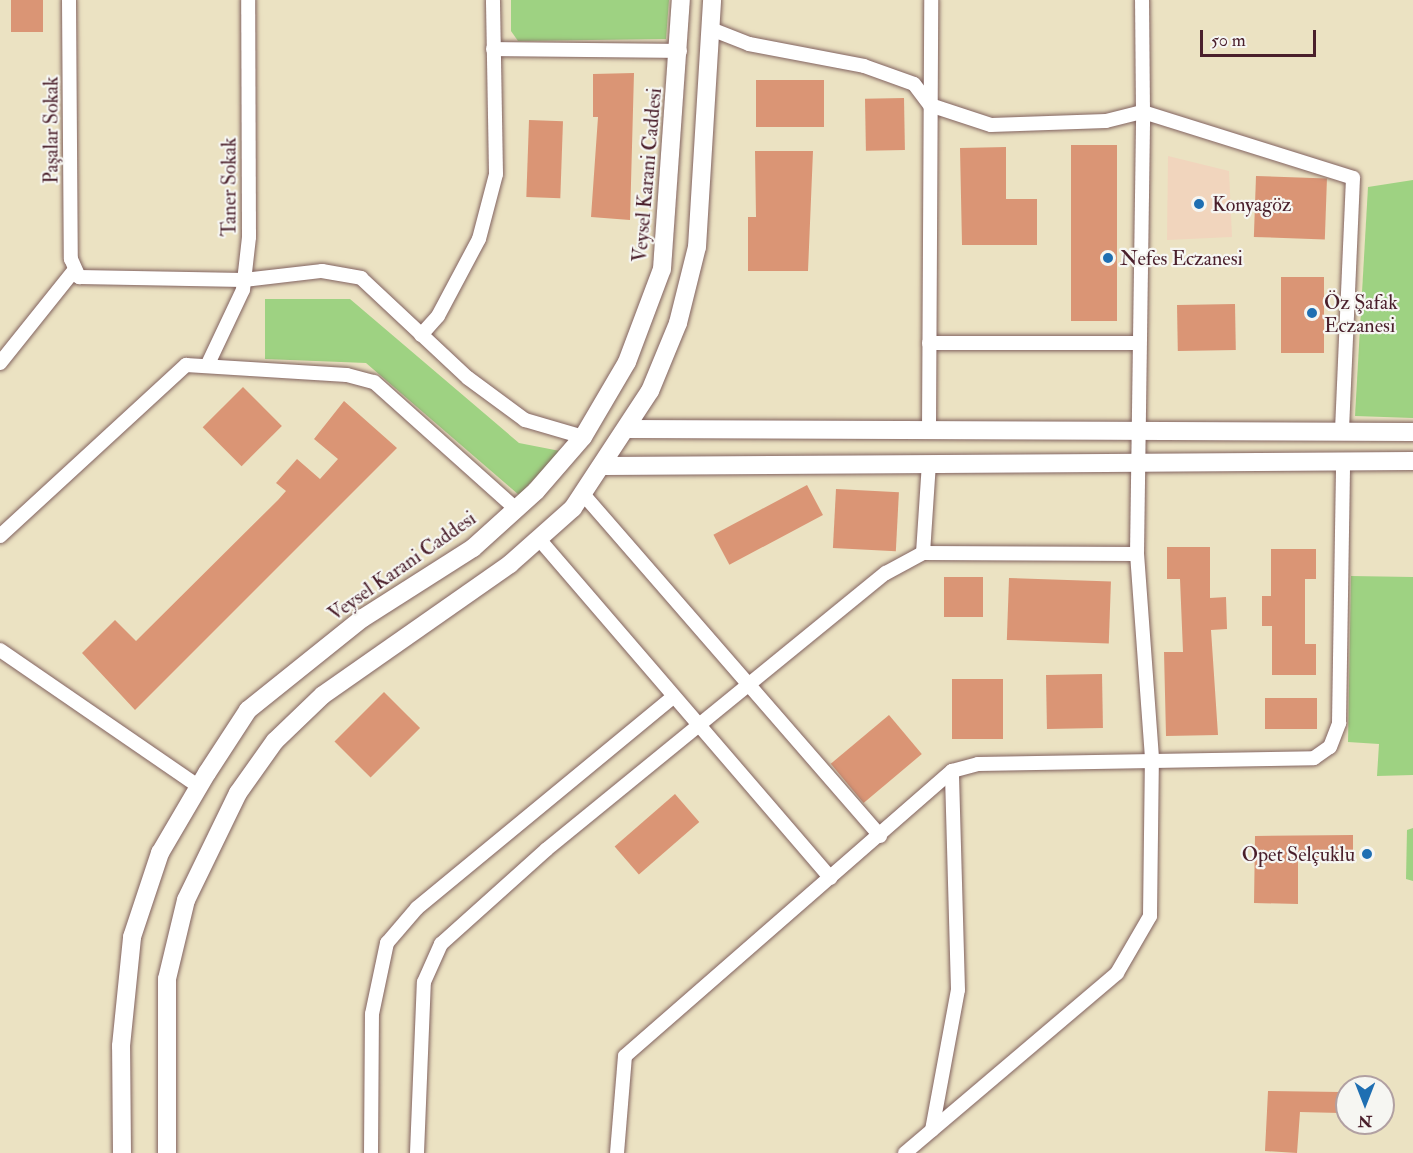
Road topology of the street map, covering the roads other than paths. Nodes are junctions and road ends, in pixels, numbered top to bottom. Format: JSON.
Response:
{"nodes":[{"id":1,"x":69,"y":0,"type":"edge"},
{"id":2,"x":248,"y":0,"type":"edge"},
{"id":3,"x":493,"y":0,"type":"edge"},
{"id":4,"x":681,"y":0,"type":"edge"},
{"id":5,"x":712,"y":0,"type":"edge"},
{"id":6,"x":931,"y":0,"type":"edge"},
{"id":7,"x":1142,"y":0,"type":"edge"},
{"id":8,"x":711,"y":29,"type":"junction"},
{"id":9,"x":493,"y":49,"type":"junction"},
{"id":10,"x":680,"y":51,"type":"junction"},
{"id":11,"x":930,"y":105,"type":"junction"},
{"id":12,"x":1143,"y":112,"type":"junction"},
{"id":13,"x":72,"y":266,"type":"junction"},
{"id":14,"x":244,"y":280,"type":"junction"},
{"id":15,"x":421,"y":335,"type":"junction"},
{"id":16,"x":929,"y":343,"type":"junction"},
{"id":17,"x":1139,"y":343,"type":"junction"},
{"id":18,"x":0,"y":363,"type":"edge"},
{"id":19,"x":207,"y":366,"type":"junction"},
{"id":20,"x":627,"y":429,"type":"junction"},
{"id":21,"x":929,"y":430,"type":"junction"},
{"id":22,"x":1137,"y":431,"type":"junction"},
{"id":23,"x":1342,"y":432,"type":"junction"},
{"id":24,"x":1413,"y":432,"type":"edge"},
{"id":25,"x":583,"y":437,"type":"junction"},
{"id":26,"x":1343,"y":461,"type":"junction"},
{"id":27,"x":1413,"y":461,"type":"edge"},
{"id":28,"x":929,"y":463,"type":"junction"},
{"id":29,"x":1140,"y":464,"type":"junction"},
{"id":30,"x":604,"y":466,"type":"junction"},
{"id":31,"x":583,"y":494,"type":"junction"},
{"id":32,"x":516,"y":509,"type":"junction"},
{"id":33,"x":0,"y":536,"type":"edge"},
{"id":34,"x":539,"y":539,"type":"junction"},
{"id":35,"x":923,"y":553,"type":"junction"},
{"id":36,"x":1137,"y":554,"type":"junction"},
{"id":37,"x":0,"y":650,"type":"edge"},
{"id":38,"x":747,"y":685,"type":"junction"},
{"id":39,"x":672,"y":696,"type":"junction"},
{"id":40,"x":697,"y":726,"type":"junction"},
{"id":41,"x":1152,"y":758,"type":"junction"},
{"id":42,"x":952,"y":771,"type":"junction"},
{"id":43,"x":199,"y":787,"type":"junction"},
{"id":44,"x":880,"y":836,"type":"junction"},
{"id":45,"x":831,"y":878,"type":"junction"},
{"id":46,"x":932,"y":1130,"type":"junction"},
{"id":47,"x":122,"y":1153,"type":"edge"},
{"id":48,"x":167,"y":1153,"type":"edge"},
{"id":49,"x":371,"y":1153,"type":"edge"},
{"id":50,"x":417,"y":1153,"type":"edge"},
{"id":51,"x":617,"y":1153,"type":"edge"},
{"id":52,"x":905,"y":1153,"type":"edge"}],
"edges":[{"from":1,"to":13,"type":"street","name":"Paşalar Sokak"},
{"from":2,"to":14,"type":"street","name":"Taner Sokak"},
{"from":3,"to":9,"type":"street"},
{"from":4,"to":10,"type":"main road","name":"Veysel Karani Caddesi"},
{"from":5,"to":8,"type":"main road"},
{"from":6,"to":11,"type":"street"},
{"from":7,"to":12,"type":"street"},
{"from":8,"to":11,"type":"street"},
{"from":8,"to":20,"type":"main road"},
{"from":9,"to":10,"type":"street"},
{"from":9,"to":15,"type":"street"},
{"from":10,"to":25,"type":"main road","name":"Veysel Karani Caddesi"},
{"from":11,"to":12,"type":"street"},
{"from":11,"to":16,"type":"street"},
{"from":12,"to":17,"type":"street"},
{"from":12,"to":23,"type":"street"},
{"from":13,"to":14,"type":"street"},
{"from":13,"to":18,"type":"street"},
{"from":14,"to":15,"type":"street"},
{"from":14,"to":19,"type":"street","name":"Taner Sokak"},
{"from":15,"to":25,"type":"street"},
{"from":16,"to":17,"type":"street"},
{"from":16,"to":21,"type":"street"},
{"from":17,"to":22,"type":"street"},
{"from":19,"to":32,"type":"street"},
{"from":19,"to":33,"type":"street"},
{"from":20,"to":21,"type":"main road"},
{"from":20,"to":30,"type":"main road"},
{"from":21,"to":22,"type":"main road"},
{"from":22,"to":23,"type":"main road"},
{"from":22,"to":29,"type":"street"},
{"from":23,"to":24,"type":"main road"},
{"from":25,"to":32,"type":"main road","name":"Veysel Karani Caddesi"},
{"from":26,"to":27,"type":"main road"},
{"from":26,"to":29,"type":"main road"},
{"from":26,"to":41,"type":"street"},
{"from":28,"to":29,"type":"main road"},
{"from":28,"to":30,"type":"main road"},
{"from":28,"to":35,"type":"street"},
{"from":29,"to":36,"type":"street"},
{"from":30,"to":31,"type":"main road"},
{"from":31,"to":34,"type":"main road"},
{"from":31,"to":38,"type":"street"},
{"from":32,"to":43,"type":"main road","name":"Veysel Karani Caddesi"},
{"from":34,"to":39,"type":"street"},
{"from":34,"to":48,"type":"main road"},
{"from":35,"to":36,"type":"street"},
{"from":35,"to":38,"type":"street"},
{"from":36,"to":41,"type":"street"},
{"from":37,"to":43,"type":"street"},
{"from":38,"to":40,"type":"street"},
{"from":38,"to":44,"type":"street"},
{"from":39,"to":40,"type":"street"},
{"from":39,"to":49,"type":"street"},
{"from":40,"to":45,"type":"street"},
{"from":40,"to":50,"type":"street"},
{"from":41,"to":42,"type":"street"},
{"from":41,"to":46,"type":"street"},
{"from":42,"to":44,"type":"street"},
{"from":42,"to":46,"type":"street"},
{"from":43,"to":47,"type":"main road","name":"Veysel Karani Caddesi"},
{"from":44,"to":45,"type":"street"},
{"from":45,"to":51,"type":"street"},
{"from":46,"to":52,"type":"street"}]}
